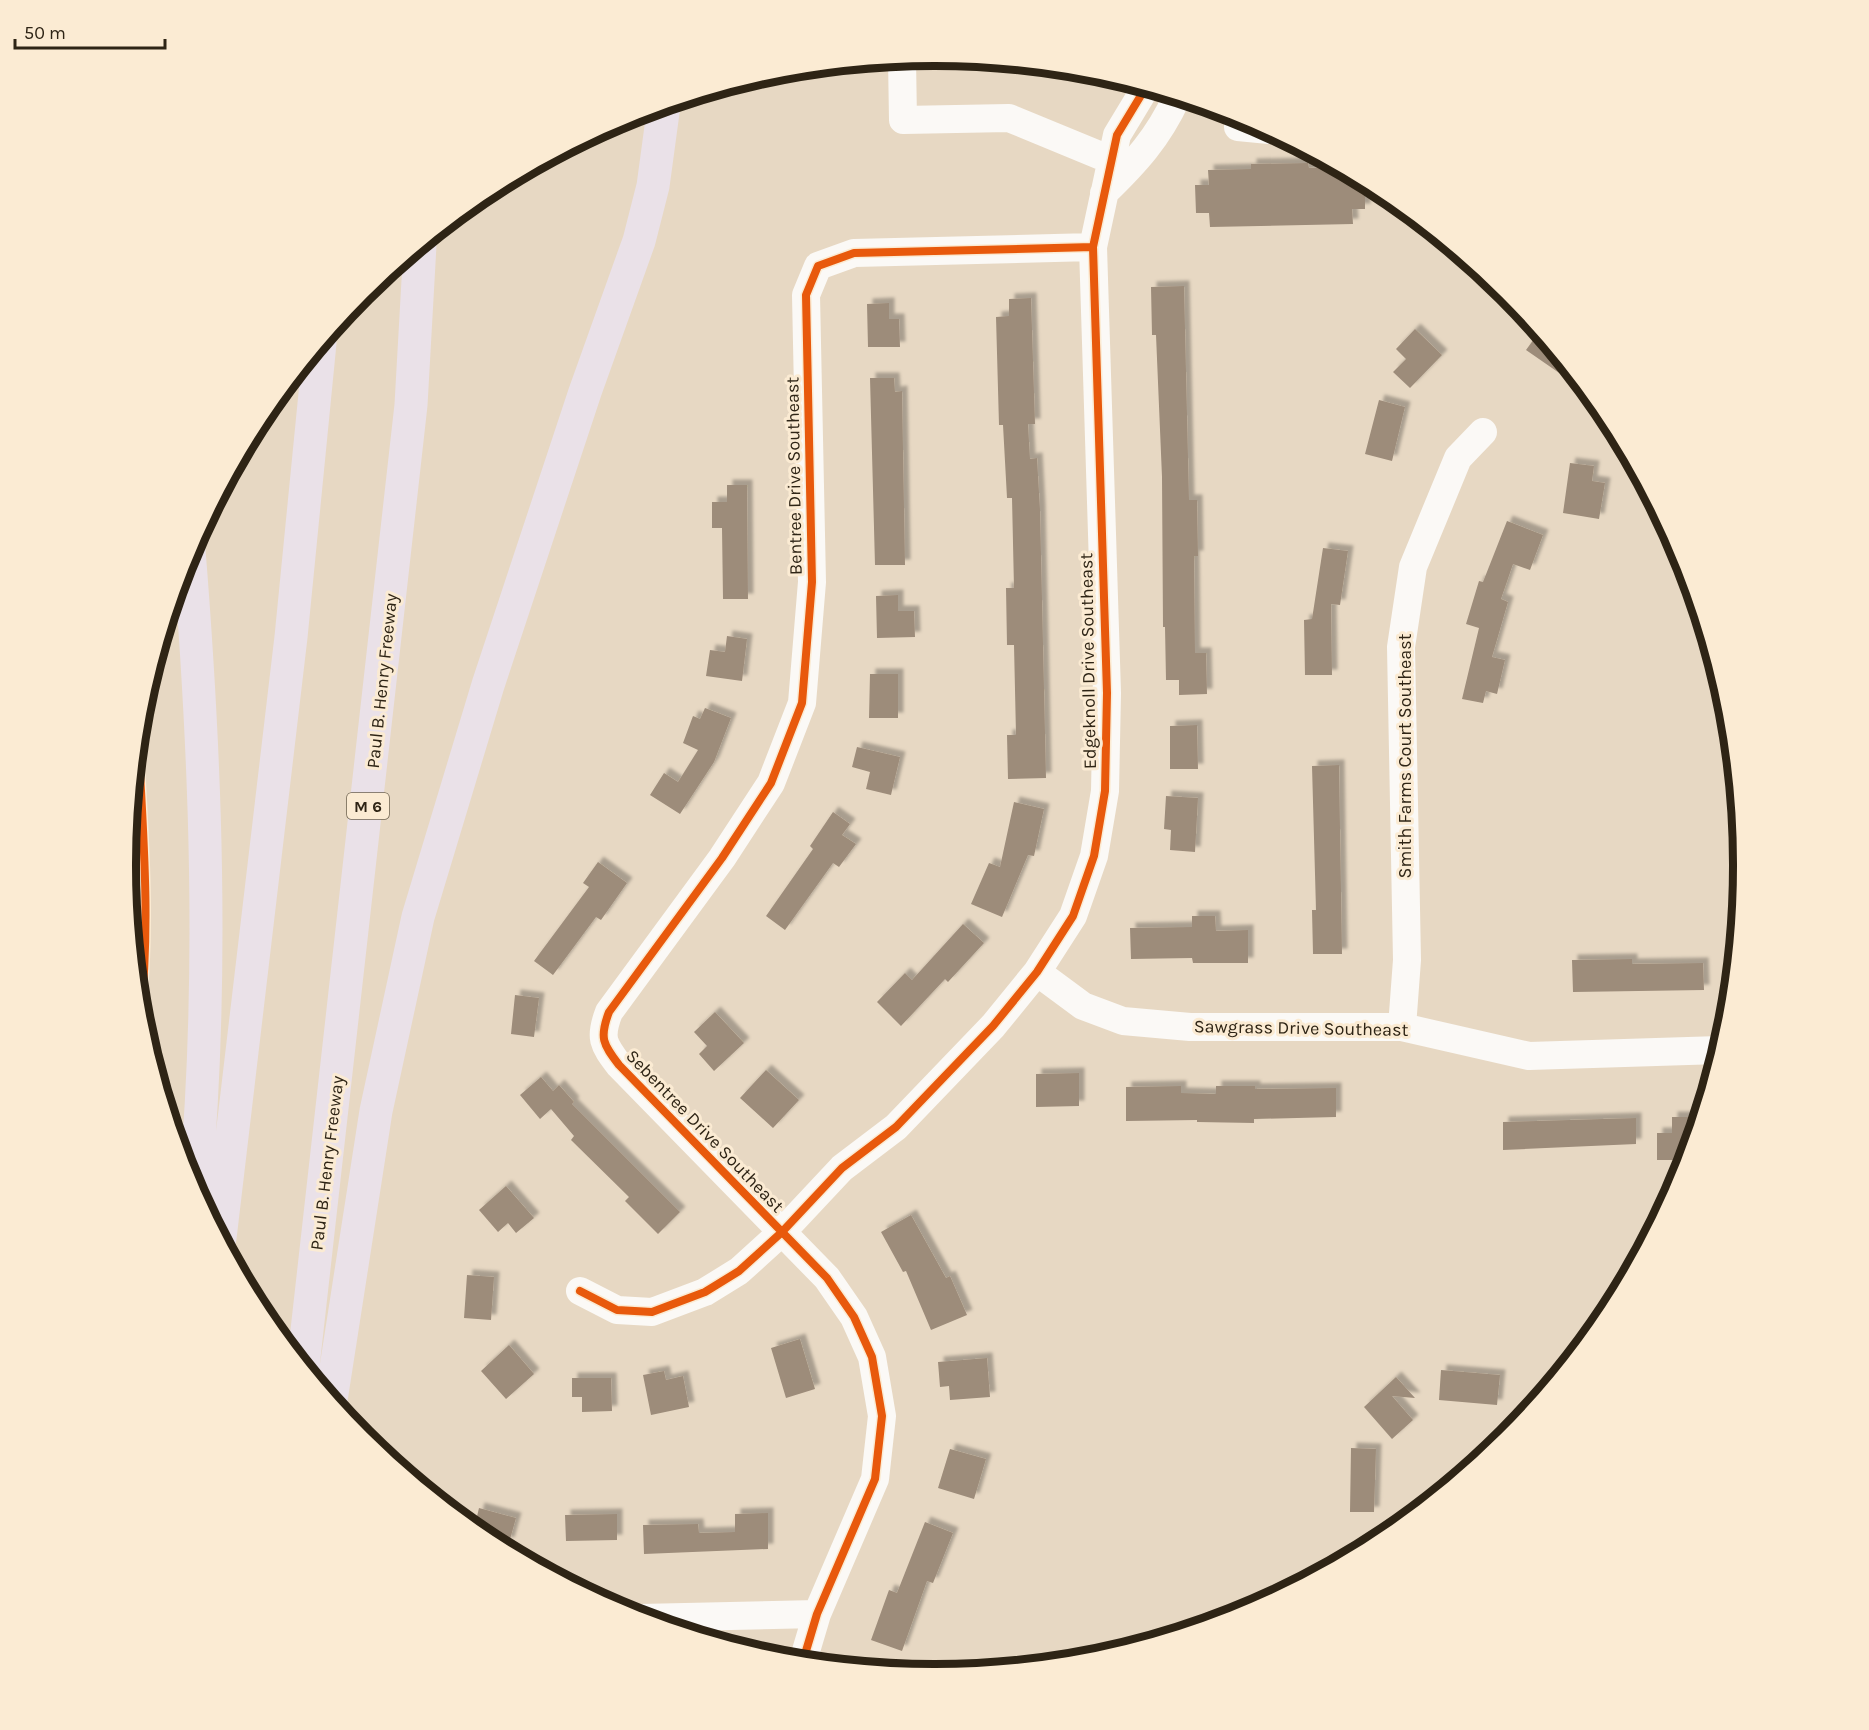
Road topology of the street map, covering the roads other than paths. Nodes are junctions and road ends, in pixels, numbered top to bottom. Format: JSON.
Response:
{"nodes":[{"id":1,"x":902,"y":67,"type":"edge"},
{"id":2,"x":1142,"y":93,"type":"edge"},
{"id":3,"x":1174,"y":103,"type":"edge"},
{"id":4,"x":663,"y":114,"type":"edge"},
{"id":5,"x":640,"y":123,"type":"edge"},
{"id":6,"x":1111,"y":160,"type":"junction"},
{"id":7,"x":1104,"y":193,"type":"junction"},
{"id":8,"x":1093,"y":247,"type":"junction"},
{"id":9,"x":419,"y":255,"type":"edge"},
{"id":10,"x":320,"y":356,"type":"edge"},
{"id":11,"x":585,"y":392,"type":"junction"},
{"id":12,"x":1484,"y":432,"type":"dead end"},
{"id":13,"x":191,"y":573,"type":"edge"},
{"id":14,"x":670,"y":926,"type":"joint"},
{"id":15,"x":1037,"y":972,"type":"junction"},
{"id":16,"x":1402,"y":1027,"type":"junction"},
{"id":17,"x":1711,"y":1050,"type":"edge"},
{"id":18,"x":196,"y":1171,"type":"edge"},
{"id":19,"x":222,"y":1225,"type":"edge"},
{"id":20,"x":782,"y":1232,"type":"junction"},
{"id":21,"x":580,"y":1291,"type":"dead end"},
{"id":22,"x":304,"y":1355,"type":"edge"},
{"id":23,"x":333,"y":1391,"type":"edge"},
{"id":24,"x":817,"y":1614,"type":"junction"},
{"id":25,"x":666,"y":1617,"type":"edge"},
{"id":26,"x":806,"y":1653,"type":"edge"}],
"edges":[{"from":1,"to":6,"type":"street"},
{"from":2,"to":6,"type":"street","name":"Edgeknoll Drive Southeast"},
{"from":3,"to":7,"type":"street"},
{"from":4,"to":11,"type":"highway"},
{"from":5,"to":11,"type":"highway"},
{"from":6,"to":7,"type":"street","name":"Edgeknoll Drive Southeast"},
{"from":7,"to":8,"type":"street","name":"Edgeknoll Drive Southeast"},
{"from":8,"to":14,"type":"street","name":"Bentree Drive Southeast"},
{"from":8,"to":15,"type":"street","name":"Edgeknoll Drive Southeast"},
{"from":9,"to":22,"type":"highway","name":"Paul B. Henry Freeway","number":"M 6"},
{"from":10,"to":19,"type":"highway"},
{"from":11,"to":23,"type":"highway"},
{"from":12,"to":16,"type":"street","name":"Smith Farms Court Southeast"},
{"from":13,"to":18,"type":"highway"},
{"from":14,"to":20,"type":"street","name":"Sebentree Drive Southeast"},
{"from":15,"to":16,"type":"street","name":"Sawgrass Drive Southeast"},
{"from":15,"to":20,"type":"street","name":"Edgeknoll Drive Southeast"},
{"from":16,"to":17,"type":"street","name":"Sawgrass Drive Southeast"},
{"from":20,"to":21,"type":"street","name":"Edgeknoll Drive Southeast"},
{"from":20,"to":24,"type":"street"},
{"from":24,"to":25,"type":"street"},
{"from":24,"to":26,"type":"street"}]}
